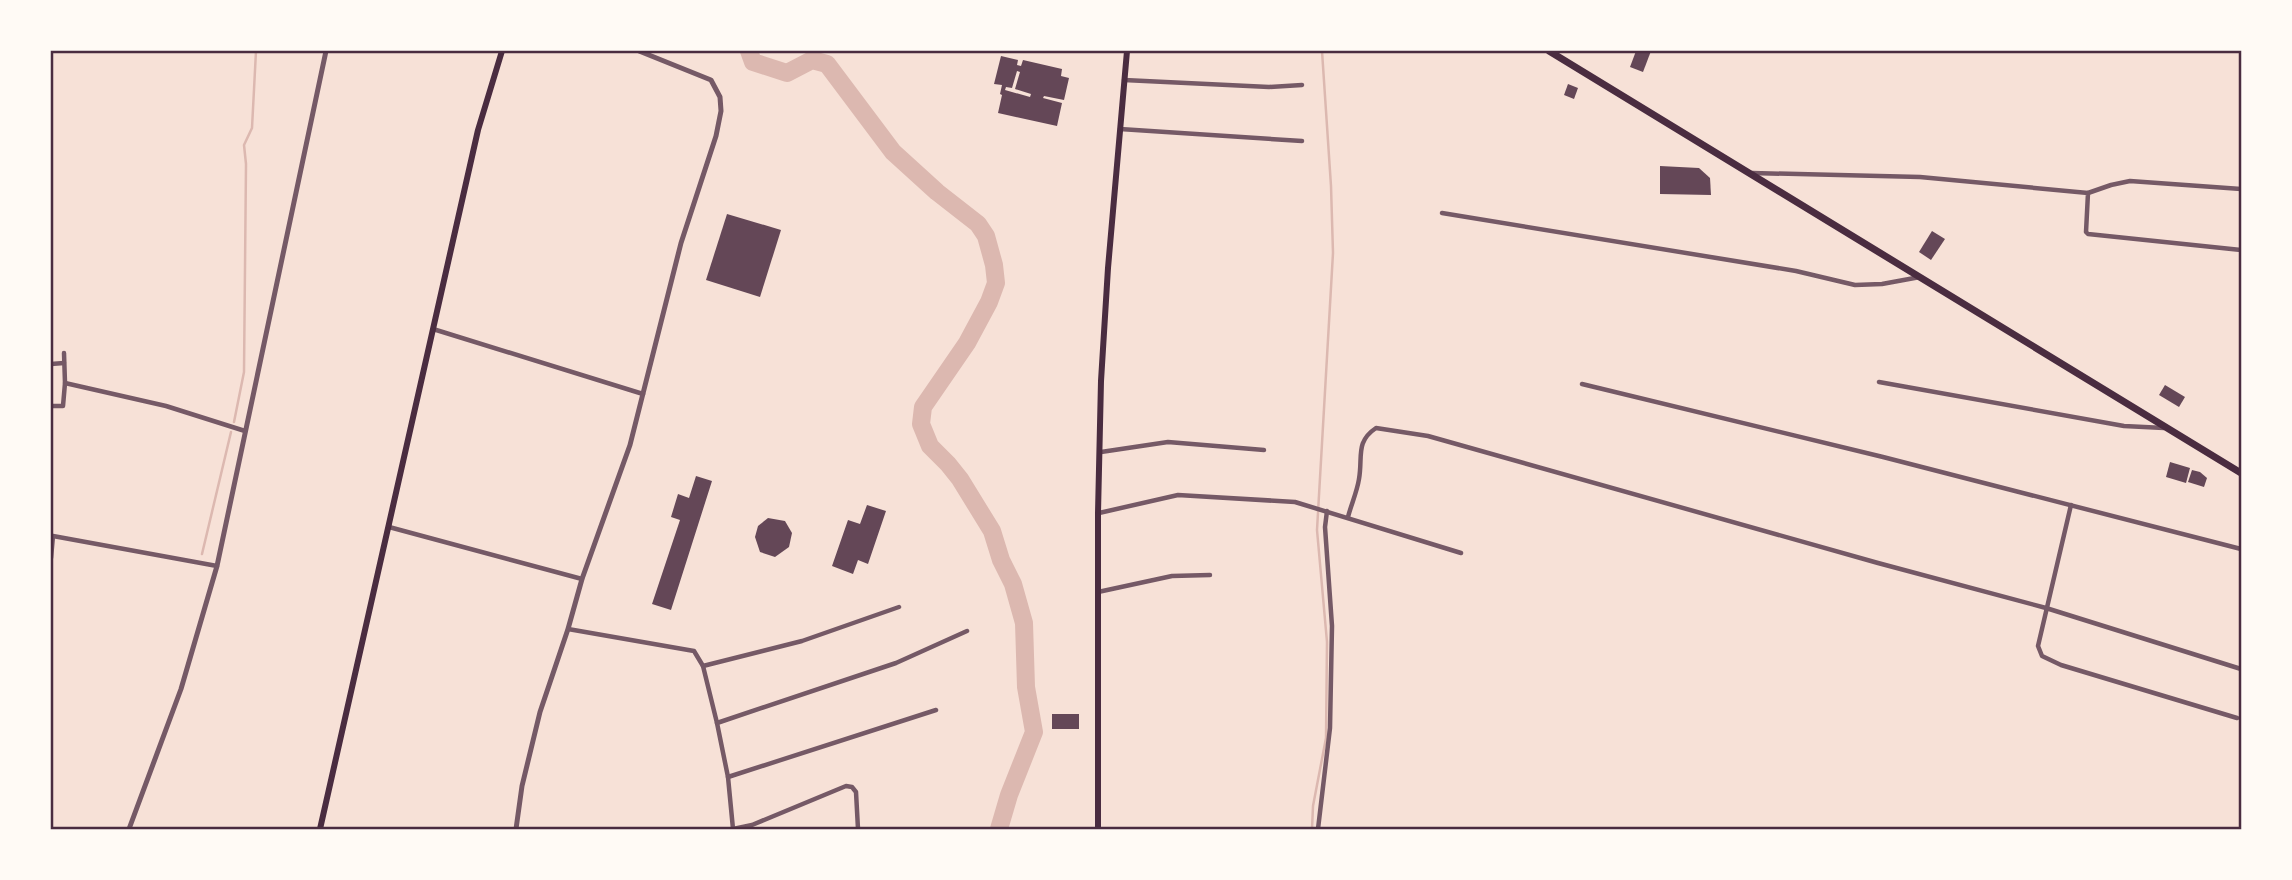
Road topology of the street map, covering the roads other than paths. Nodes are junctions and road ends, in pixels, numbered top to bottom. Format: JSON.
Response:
{"nodes":[{"id":1,"x":326,"y":51,"type":"edge"},
{"id":2,"x":502,"y":51,"type":"edge"},
{"id":3,"x":639,"y":51,"type":"edge"},
{"id":4,"x":1127,"y":51,"type":"edge"},
{"id":5,"x":1549,"y":51,"type":"edge"},
{"id":6,"x":1124,"y":80,"type":"junction"},
{"id":7,"x":1302,"y":85,"type":"dead end"},
{"id":8,"x":1120,"y":129,"type":"junction"},
{"id":9,"x":1302,"y":141,"type":"dead end"},
{"id":10,"x":1751,"y":173,"type":"junction"},
{"id":11,"x":2241,"y":189,"type":"edge"},
{"id":12,"x":2088,"y":193,"type":"junction"},
{"id":13,"x":1442,"y":213,"type":"dead end"},
{"id":14,"x":2241,"y":250,"type":"edge"},
{"id":15,"x":1921,"y":277,"type":"junction"},
{"id":16,"x":432,"y":329,"type":"junction"},
{"id":17,"x":64,"y":354,"type":"dead end"},
{"id":18,"x":64,"y":363,"type":"junction"},
{"id":19,"x":51,"y":364,"type":"edge"},
{"id":20,"x":1879,"y":382,"type":"dead end"},
{"id":21,"x":65,"y":383,"type":"junction"},
{"id":22,"x":1583,"y":384,"type":"dead end"},
{"id":23,"x":643,"y":394,"type":"junction"},
{"id":24,"x":51,"y":406,"type":"edge"},
{"id":25,"x":2168,"y":428,"type":"junction"},
{"id":26,"x":245,"y":431,"type":"junction"},
{"id":27,"x":1264,"y":450,"type":"dead end"},
{"id":28,"x":1101,"y":452,"type":"junction"},
{"id":29,"x":2241,"y":473,"type":"edge"},
{"id":30,"x":2071,"y":505,"type":"junction"},
{"id":31,"x":1325,"y":511,"type":"junction"},
{"id":32,"x":1098,"y":513,"type":"junction"},
{"id":33,"x":1348,"y":517,"type":"junction"},
{"id":34,"x":389,"y":527,"type":"junction"},
{"id":35,"x":2241,"y":549,"type":"edge"},
{"id":36,"x":1461,"y":553,"type":"dead end"},
{"id":37,"x":51,"y":558,"type":"edge"},
{"id":38,"x":217,"y":566,"type":"junction"},
{"id":39,"x":1210,"y":575,"type":"dead end"},
{"id":40,"x":582,"y":579,"type":"junction"},
{"id":41,"x":1098,"y":592,"type":"junction"},
{"id":42,"x":900,"y":607,"type":"dead end"},
{"id":43,"x":2046,"y":608,"type":"junction"},
{"id":44,"x":568,"y":629,"type":"junction"},
{"id":45,"x":967,"y":631,"type":"dead end"},
{"id":46,"x":703,"y":666,"type":"junction"},
{"id":47,"x":2241,"y":669,"type":"edge"},
{"id":48,"x":936,"y":710,"type":"dead end"},
{"id":49,"x":2237,"y":718,"type":"dead end"},
{"id":50,"x":717,"y":723,"type":"junction"},
{"id":51,"x":727,"y":778,"type":"junction"},
{"id":52,"x":129,"y":829,"type":"edge"},
{"id":53,"x":320,"y":829,"type":"edge"},
{"id":54,"x":516,"y":829,"type":"edge"},
{"id":55,"x":733,"y":829,"type":"edge"},
{"id":56,"x":858,"y":829,"type":"edge"},
{"id":57,"x":1098,"y":829,"type":"edge"},
{"id":58,"x":1318,"y":829,"type":"edge"}],
"edges":[{"from":1,"to":26,"type":"street"},
{"from":2,"to":16,"type":"main road"},
{"from":3,"to":23,"type":"street"},
{"from":4,"to":6,"type":"main road"},
{"from":5,"to":10,"type":"main road"},
{"from":6,"to":7,"type":"street"},
{"from":6,"to":8,"type":"main road"},
{"from":8,"to":9,"type":"street"},
{"from":8,"to":28,"type":"main road"},
{"from":10,"to":12,"type":"street"},
{"from":10,"to":15,"type":"main road"},
{"from":11,"to":12,"type":"street"},
{"from":12,"to":14,"type":"street"},
{"from":13,"to":15,"type":"street"},
{"from":15,"to":25,"type":"main road"},
{"from":16,"to":23,"type":"street"},
{"from":16,"to":34,"type":"main road"},
{"from":17,"to":18,"type":"street"},
{"from":18,"to":19,"type":"street"},
{"from":18,"to":21,"type":"street"},
{"from":20,"to":25,"type":"street"},
{"from":21,"to":24,"type":"street"},
{"from":21,"to":26,"type":"street"},
{"from":22,"to":30,"type":"street"},
{"from":23,"to":40,"type":"street"},
{"from":25,"to":29,"type":"main road"},
{"from":26,"to":38,"type":"street"},
{"from":27,"to":28,"type":"street"},
{"from":28,"to":32,"type":"main road"},
{"from":30,"to":35,"type":"street"},
{"from":30,"to":43,"type":"street"},
{"from":31,"to":32,"type":"street"},
{"from":31,"to":33,"type":"street"},
{"from":31,"to":58,"type":"street"},
{"from":32,"to":41,"type":"main road"},
{"from":33,"to":36,"type":"street"},
{"from":33,"to":43,"type":"street"},
{"from":34,"to":40,"type":"street"},
{"from":34,"to":53,"type":"main road"},
{"from":37,"to":38,"type":"street"},
{"from":38,"to":52,"type":"street"},
{"from":39,"to":41,"type":"street"},
{"from":40,"to":44,"type":"street"},
{"from":41,"to":57,"type":"main road"},
{"from":42,"to":46,"type":"street"},
{"from":43,"to":47,"type":"street"},
{"from":43,"to":49,"type":"street"},
{"from":44,"to":46,"type":"street"},
{"from":44,"to":54,"type":"street"},
{"from":45,"to":50,"type":"street"},
{"from":46,"to":50,"type":"street"},
{"from":48,"to":51,"type":"street"},
{"from":50,"to":51,"type":"street"},
{"from":51,"to":55,"type":"street"},
{"from":55,"to":56,"type":"street"}]}
